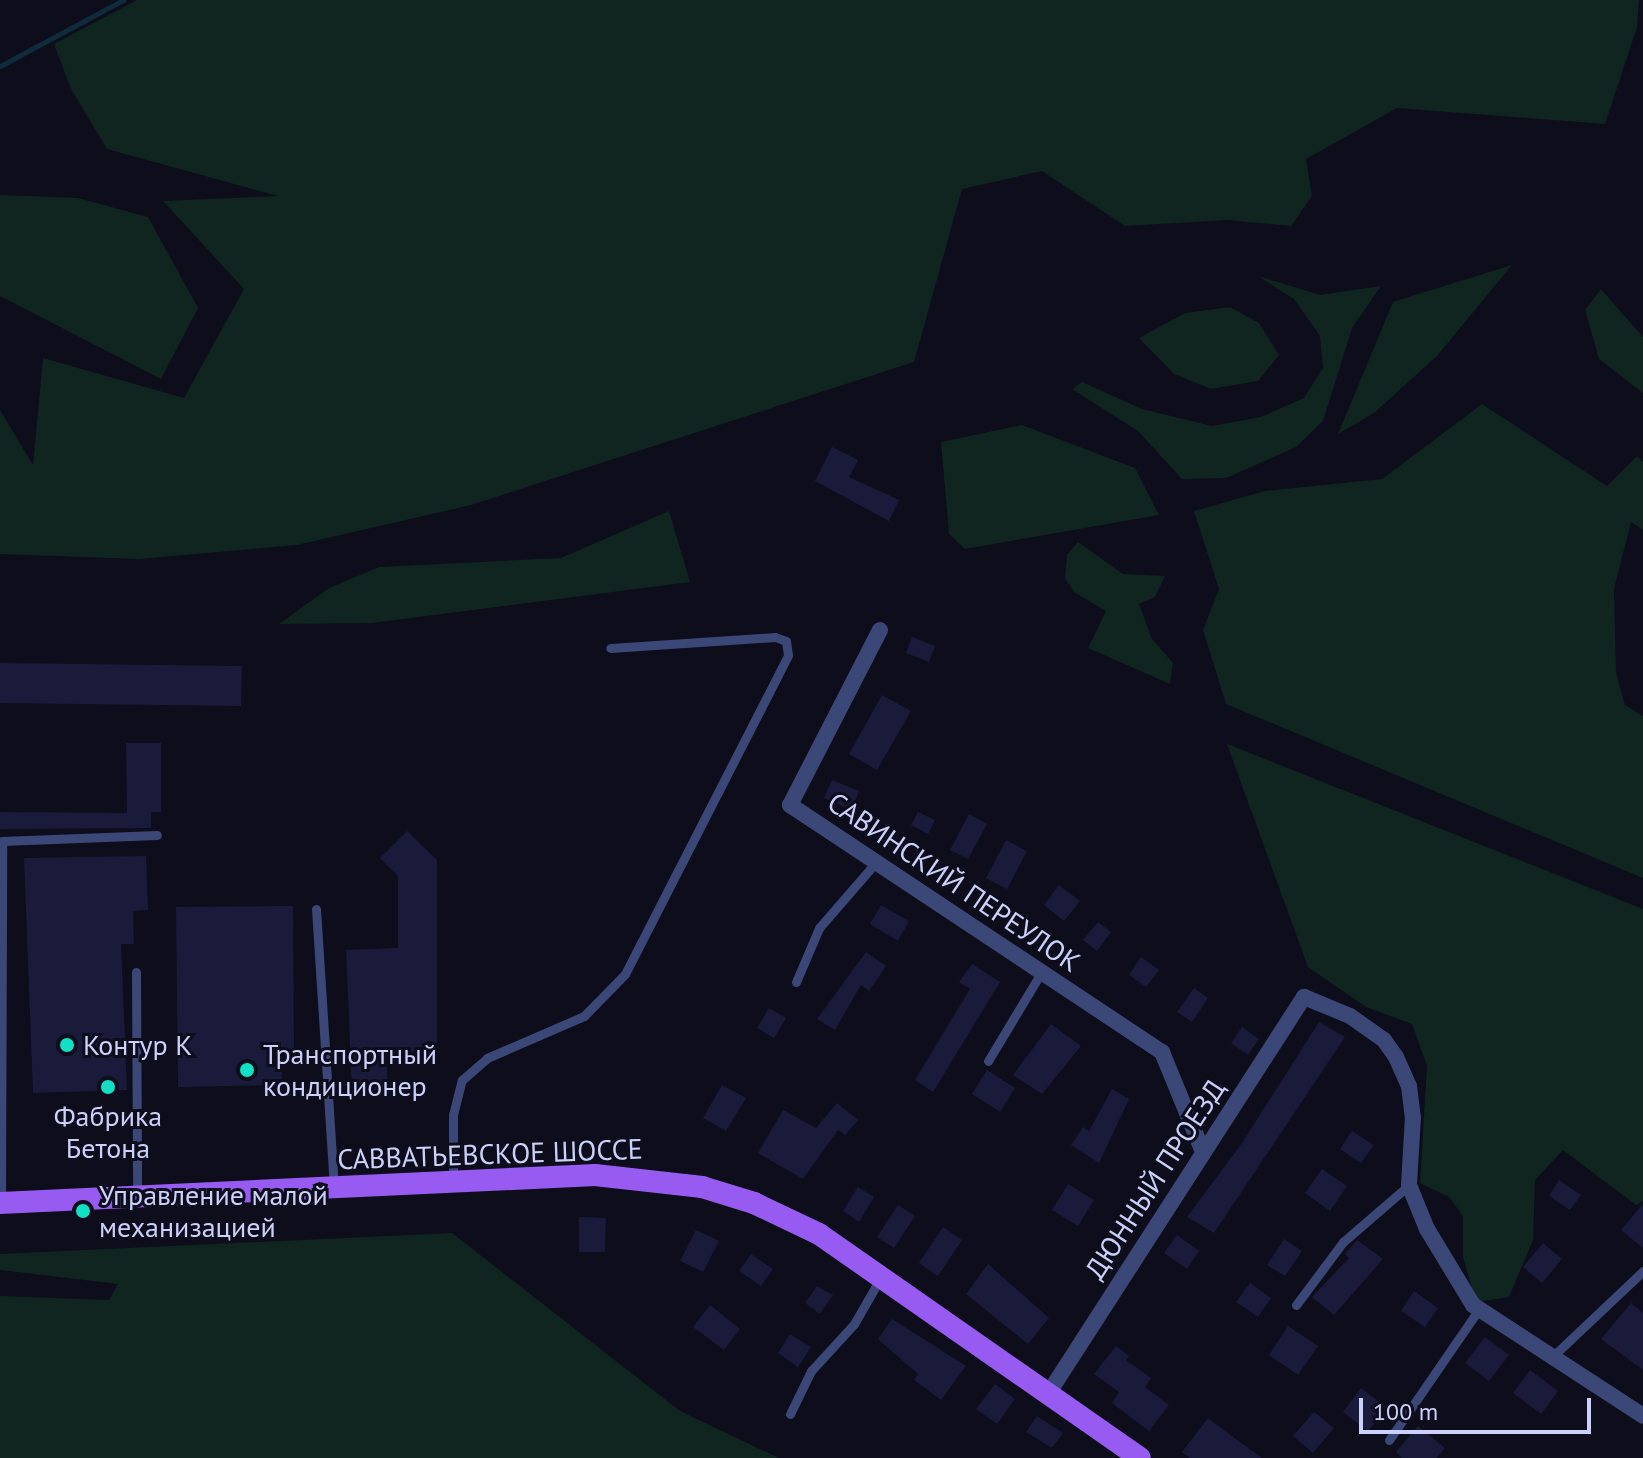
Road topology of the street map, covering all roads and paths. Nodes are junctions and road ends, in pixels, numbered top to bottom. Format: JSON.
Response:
{"nodes":[{"id":1,"x":880,"y":630,"type":"dead end"},
{"id":2,"x":610,"y":648,"type":"dead end"},
{"id":3,"x":157,"y":835,"type":"dead end"},
{"id":4,"x":877,"y":861,"type":"junction"},
{"id":5,"x":316,"y":909,"type":"dead end"},
{"id":6,"x":1042,"y":971,"type":"junction"},
{"id":7,"x":136,"y":972,"type":"dead end"},
{"id":8,"x":796,"y":982,"type":"dead end"},
{"id":9,"x":988,"y":1061,"type":"dead end"},
{"id":10,"x":1,"y":1106,"type":"edge"},
{"id":11,"x":1203,"y":1152,"type":"junction"},
{"id":12,"x":453,"y":1182,"type":"junction"},
{"id":13,"x":1409,"y":1185,"type":"junction"},
{"id":14,"x":334,"y":1188,"type":"junction"},
{"id":15,"x":137,"y":1197,"type":"junction"},
{"id":16,"x":1,"y":1203,"type":"edge"},
{"id":17,"x":1643,"y":1271,"type":"edge"},
{"id":18,"x":882,"y":1274,"type":"junction"},
{"id":19,"x":1296,"y":1305,"type":"dead end"},
{"id":20,"x":1479,"y":1309,"type":"junction"},
{"id":21,"x":1551,"y":1358,"type":"junction"},
{"id":22,"x":1050,"y":1391,"type":"junction"},
{"id":23,"x":790,"y":1414,"type":"dead end"},
{"id":24,"x":1643,"y":1416,"type":"edge"},
{"id":25,"x":1389,"y":1440,"type":"dead end"},
{"id":26,"x":1140,"y":1458,"type":"edge"}],
"edges":[{"from":1,"to":4,"type":"street","name":"САВИНСКИЙ ПЕРЕУЛОК"},
{"from":2,"to":12,"type":"lane"},
{"from":3,"to":10,"type":"lane"},
{"from":4,"to":6,"type":"street","name":"САВИНСКИЙ ПЕРЕУЛОК"},
{"from":4,"to":8,"type":"lane"},
{"from":5,"to":14,"type":"lane"},
{"from":6,"to":9,"type":"lane"},
{"from":6,"to":11,"type":"street","name":"САВИНСКИЙ ПЕРЕУЛОК"},
{"from":7,"to":15,"type":"lane"},
{"from":10,"to":16,"type":"lane"},
{"from":11,"to":13,"type":"street","name":"ДЮННЫЙ ПРОЕЗД"},
{"from":11,"to":22,"type":"street","name":"ДЮННЫЙ ПРОЕЗД"},
{"from":12,"to":14,"type":"main road","name":"САВВАТЬЕВСКОЕ ШОССЕ"},
{"from":12,"to":18,"type":"main road","name":"САВВАТЬЕВСКОЕ ШОССЕ"},
{"from":13,"to":19,"type":"lane"},
{"from":13,"to":20,"type":"street"},
{"from":14,"to":15,"type":"main road","name":"САВВАТЬЕВСКОЕ ШОССЕ"},
{"from":15,"to":16,"type":"main road","name":"САВВАТЬЕВСКОЕ ШОССЕ"},
{"from":17,"to":21,"type":"lane"},
{"from":18,"to":22,"type":"main road","name":"САВВАТЬЕВСКОЕ ШОССЕ"},
{"from":18,"to":23,"type":"lane"},
{"from":20,"to":21,"type":"street"},
{"from":20,"to":25,"type":"lane"},
{"from":21,"to":24,"type":"street"},
{"from":22,"to":26,"type":"main road","name":"САВВАТЬЕВСКОЕ ШОССЕ"}]}
